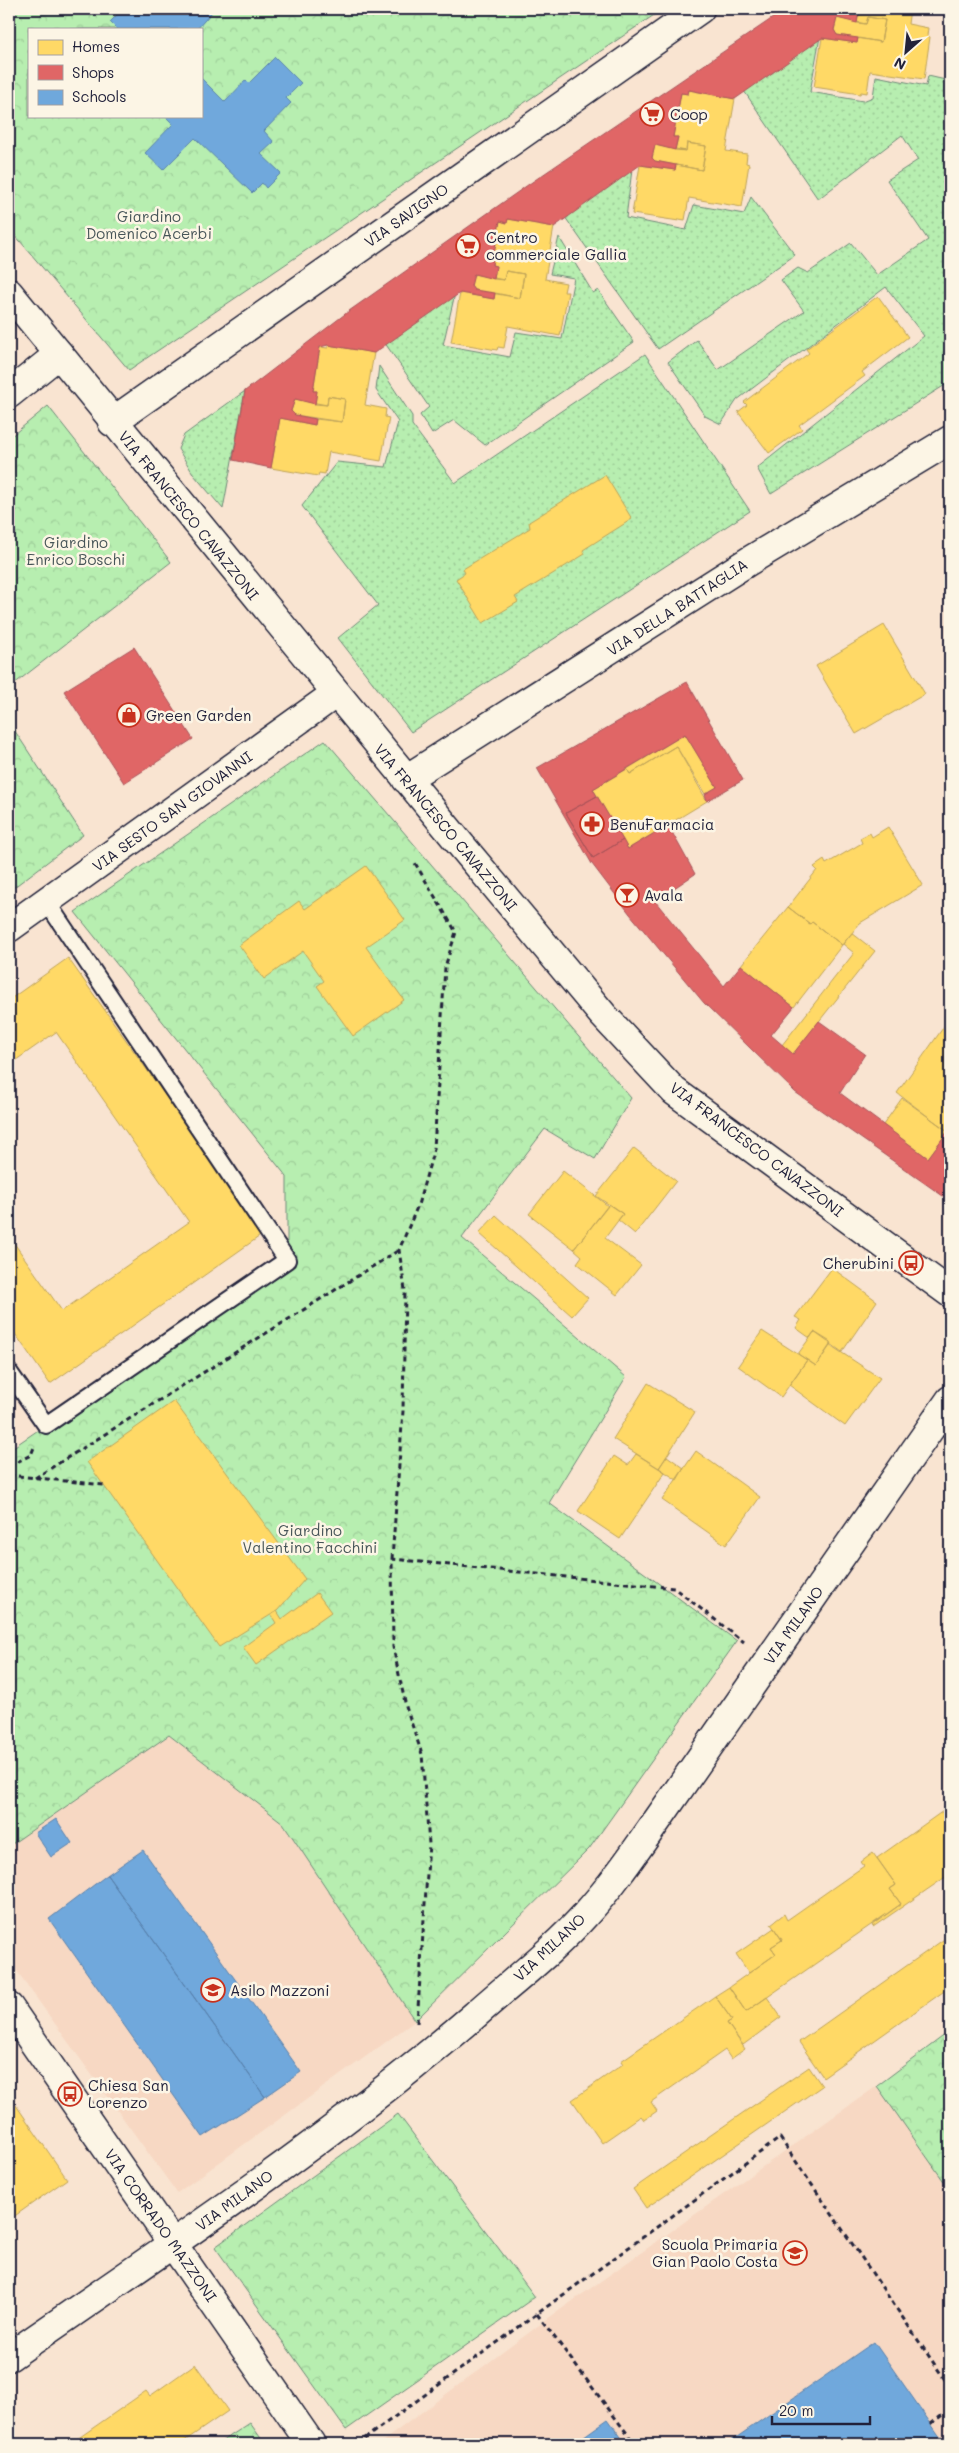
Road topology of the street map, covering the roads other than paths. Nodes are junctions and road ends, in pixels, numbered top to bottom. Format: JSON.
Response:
{"nodes":[{"id":1,"x":700,"y":9,"type":"edge"},
{"id":2,"x":9,"y":293,"type":"edge"},
{"id":3,"x":59,"y":354,"type":"junction"},
{"id":4,"x":9,"y":394,"type":"edge"},
{"id":5,"x":112,"y":422,"type":"junction"},
{"id":6,"x":950,"y":440,"type":"edge"},
{"id":7,"x":335,"y":694,"type":"junction"},
{"id":8,"x":406,"y":778,"type":"junction"},
{"id":9,"x":46,"y":902,"type":"junction"},
{"id":10,"x":9,"y":928,"type":"edge"},
{"id":11,"x":950,"y":1293,"type":"edge"},
{"id":12,"x":9,"y":1372,"type":"edge"},
{"id":13,"x":950,"y":1400,"type":"edge"},
{"id":14,"x":9,"y":2007,"type":"edge"},
{"id":15,"x":173,"y":2242,"type":"junction"},
{"id":16,"x":9,"y":2357,"type":"edge"},
{"id":17,"x":311,"y":2444,"type":"edge"}],
"edges":[{"from":1,"to":5,"type":"street","name":"VIA SAVIGNO"},
{"from":2,"to":3,"type":"street","name":"VIA FRANCESCO CAVAZZONI"},
{"from":3,"to":4,"type":"street"},
{"from":3,"to":5,"type":"street","name":"VIA FRANCESCO CAVAZZONI"},
{"from":5,"to":7,"type":"street","name":"VIA FRANCESCO CAVAZZONI"},
{"from":6,"to":8,"type":"street","name":"VIA DELLA BATTAGLIA"},
{"from":7,"to":8,"type":"street","name":"VIA FRANCESCO CAVAZZONI"},
{"from":7,"to":9,"type":"street","name":"VIA SESTO SAN GIOVANNI"},
{"from":8,"to":11,"type":"street","name":"VIA FRANCESCO CAVAZZONI"},
{"from":9,"to":10,"type":"street","name":"VIA SESTO SAN GIOVANNI"},
{"from":9,"to":12,"type":"lane"},
{"from":13,"to":15,"type":"street","name":"VIA MILANO"},
{"from":14,"to":15,"type":"street","name":"VIA CORRADO MAZZONI"},
{"from":15,"to":16,"type":"street","name":"VIA MILANO"},
{"from":15,"to":17,"type":"street","name":"VIA CORRADO MAZZONI"}]}
